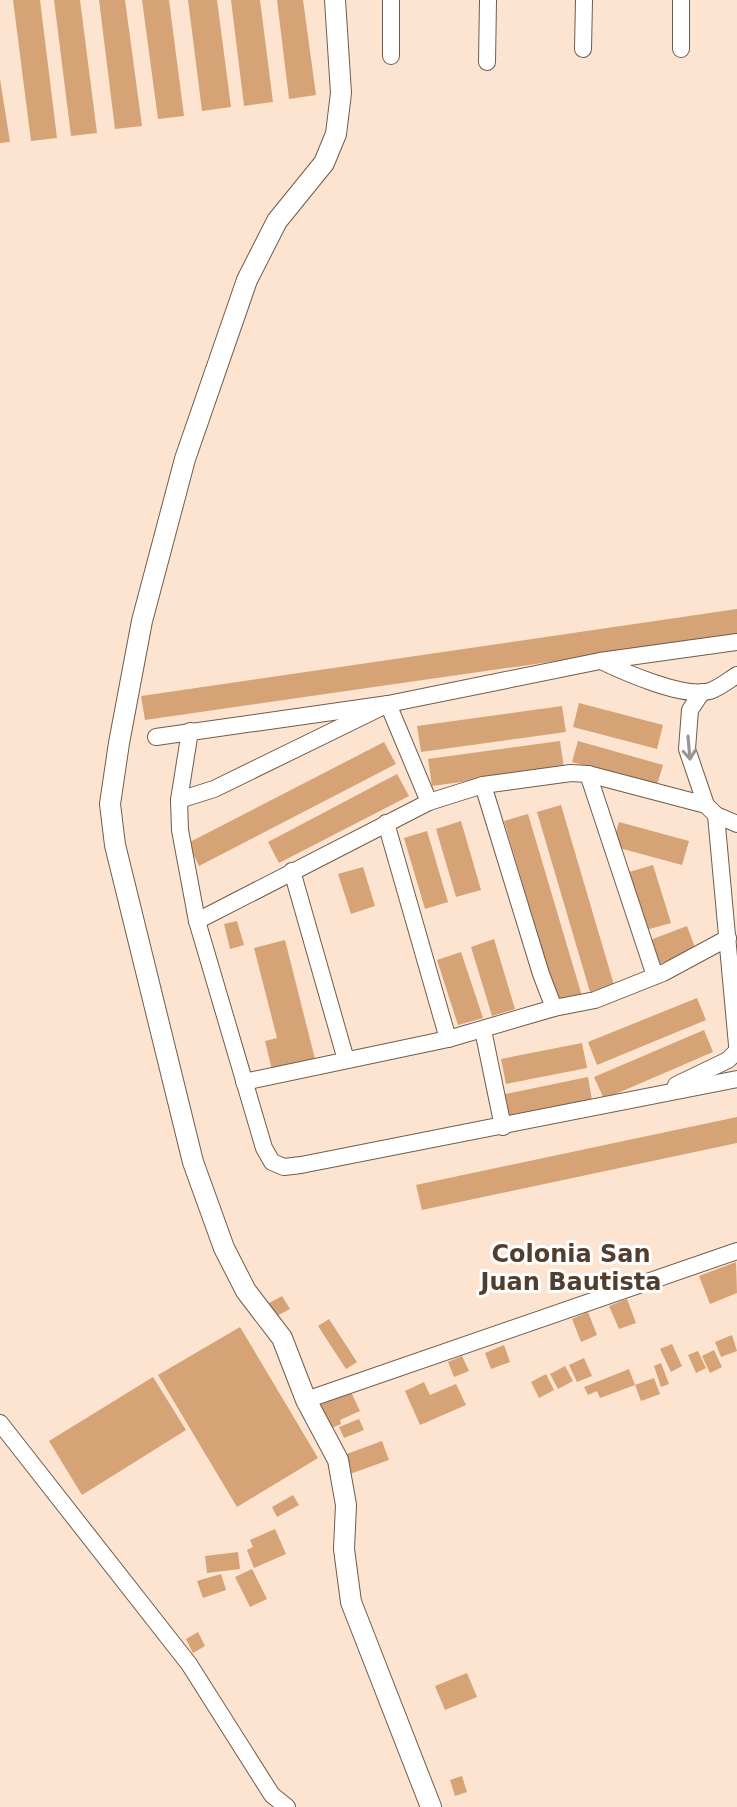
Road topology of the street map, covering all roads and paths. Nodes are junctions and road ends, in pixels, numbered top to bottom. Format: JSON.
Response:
{"nodes":[{"id":1,"x":335,"y":0,"type":"edge"},
{"id":2,"x":391,"y":0,"type":"edge"},
{"id":3,"x":488,"y":0,"type":"edge"},
{"id":4,"x":584,"y":0,"type":"edge"},
{"id":5,"x":681,"y":0,"type":"edge"},
{"id":6,"x":583,"y":49,"type":"dead end"},
{"id":7,"x":681,"y":49,"type":"dead end"},
{"id":8,"x":391,"y":56,"type":"dead end"},
{"id":9,"x":487,"y":62,"type":"dead end"},
{"id":10,"x":737,"y":642,"type":"edge"},
{"id":11,"x":600,"y":661,"type":"junction"},
{"id":12,"x":737,"y":675,"type":"edge"},
{"id":13,"x":702,"y":692,"type":"junction"},
{"id":14,"x":388,"y":704,"type":"junction"},
{"id":15,"x":190,"y":731,"type":"junction"},
{"id":16,"x":156,"y":737,"type":"dead end"},
{"id":17,"x":588,"y":774,"type":"junction"},
{"id":18,"x":483,"y":785,"type":"junction"},
{"id":19,"x":179,"y":800,"type":"junction"},
{"id":20,"x":429,"y":802,"type":"junction"},
{"id":21,"x":711,"y":810,"type":"junction"},
{"id":22,"x":386,"y":823,"type":"junction"},
{"id":23,"x":737,"y":824,"type":"edge"},
{"id":24,"x":292,"y":871,"type":"junction"},
{"id":25,"x":197,"y":921,"type":"junction"},
{"id":26,"x":728,"y":938,"type":"junction"},
{"id":27,"x":655,"y":976,"type":"junction"},
{"id":28,"x":554,"y":1008,"type":"junction"},
{"id":29,"x":483,"y":1030,"type":"junction"},
{"id":30,"x":448,"y":1039,"type":"junction"},
{"id":31,"x":737,"y":1048,"type":"edge"},
{"id":32,"x":346,"y":1060,"type":"junction"},
{"id":33,"x":737,"y":1079,"type":"edge"},
{"id":34,"x":244,"y":1082,"type":"junction"},
{"id":35,"x":660,"y":1094,"type":"junction"},
{"id":36,"x":503,"y":1127,"type":"junction"},
{"id":37,"x":737,"y":1251,"type":"edge"},
{"id":38,"x":306,"y":1400,"type":"junction"},
{"id":39,"x":0,"y":1423,"type":"edge"},
{"id":40,"x":287,"y":1807,"type":"edge"},
{"id":41,"x":431,"y":1807,"type":"edge"}],
"edges":[{"from":1,"to":38,"type":"street"},
{"from":2,"to":8,"type":"street"},
{"from":3,"to":9,"type":"street"},
{"from":4,"to":6,"type":"street"},
{"from":5,"to":7,"type":"street"},
{"from":10,"to":11,"type":"street"},
{"from":11,"to":13,"type":"street"},
{"from":11,"to":14,"type":"street"},
{"from":12,"to":13,"type":"street"},
{"from":13,"to":21,"type":"street","one_way":true},
{"from":14,"to":15,"type":"street"},
{"from":14,"to":19,"type":"street"},
{"from":14,"to":20,"type":"street"},
{"from":15,"to":16,"type":"street"},
{"from":15,"to":19,"type":"street"},
{"from":17,"to":18,"type":"street"},
{"from":17,"to":21,"type":"street"},
{"from":17,"to":27,"type":"street"},
{"from":18,"to":20,"type":"street"},
{"from":18,"to":28,"type":"street"},
{"from":19,"to":25,"type":"street"},
{"from":20,"to":22,"type":"street"},
{"from":21,"to":23,"type":"street"},
{"from":21,"to":26,"type":"street"},
{"from":22,"to":24,"type":"street"},
{"from":22,"to":30,"type":"street"},
{"from":24,"to":25,"type":"street"},
{"from":24,"to":32,"type":"street"},
{"from":25,"to":34,"type":"street"},
{"from":26,"to":27,"type":"street"},
{"from":26,"to":31,"type":"street"},
{"from":27,"to":28,"type":"street"},
{"from":28,"to":29,"type":"street"},
{"from":29,"to":30,"type":"street"},
{"from":29,"to":36,"type":"street"},
{"from":30,"to":32,"type":"street"},
{"from":31,"to":35,"type":"street"},
{"from":32,"to":34,"type":"street"},
{"from":33,"to":35,"type":"street"},
{"from":34,"to":36,"type":"street"},
{"from":35,"to":36,"type":"street"},
{"from":37,"to":38,"type":"street"},
{"from":38,"to":41,"type":"street"},
{"from":39,"to":40,"type":"street"}]}
